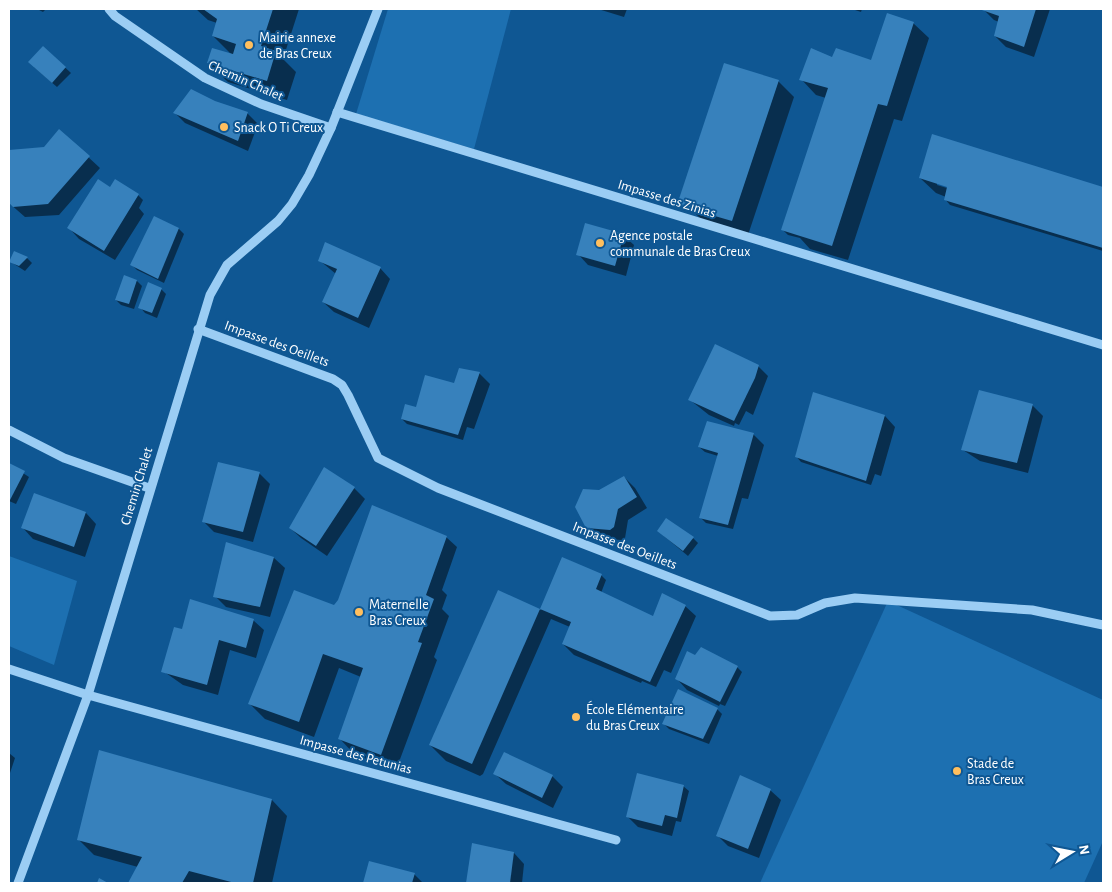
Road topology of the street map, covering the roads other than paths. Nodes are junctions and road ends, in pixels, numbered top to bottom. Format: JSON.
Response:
{"nodes":[{"id":1,"x":109,"y":9,"type":"edge"},
{"id":2,"x":378,"y":9,"type":"edge"},
{"id":3,"x":337,"y":112,"type":"junction"},
{"id":4,"x":331,"y":128,"type":"junction"},
{"id":5,"x":198,"y":329,"type":"junction"},
{"id":6,"x":1103,"y":345,"type":"edge"},
{"id":7,"x":9,"y":430,"type":"edge"},
{"id":8,"x":149,"y":488,"type":"junction"},
{"id":9,"x":1103,"y":625,"type":"edge"},
{"id":10,"x":9,"y":669,"type":"edge"},
{"id":11,"x":88,"y":695,"type":"junction"},
{"id":12,"x":616,"y":840,"type":"dead end"},
{"id":13,"x":18,"y":883,"type":"edge"}],
"edges":[{"from":1,"to":4,"type":"street","name":"Chemin Chalet"},
{"from":2,"to":3,"type":"street","name":"Chemin Chalet"},
{"from":3,"to":4,"type":"street","name":"Chemin Chalet"},
{"from":3,"to":6,"type":"street","name":"Impasse des Zinias"},
{"from":4,"to":5,"type":"street","name":"Chemin Chalet"},
{"from":5,"to":8,"type":"street","name":"Chemin Chalet"},
{"from":5,"to":9,"type":"street","name":"Impasse des Oeillets"},
{"from":7,"to":8,"type":"street"},
{"from":8,"to":11,"type":"street","name":"Chemin Chalet"},
{"from":10,"to":11,"type":"street","name":"Impasse des Petunias"},
{"from":11,"to":12,"type":"street","name":"Impasse des Petunias"},
{"from":11,"to":13,"type":"street","name":"Chemin Chalet"}]}
